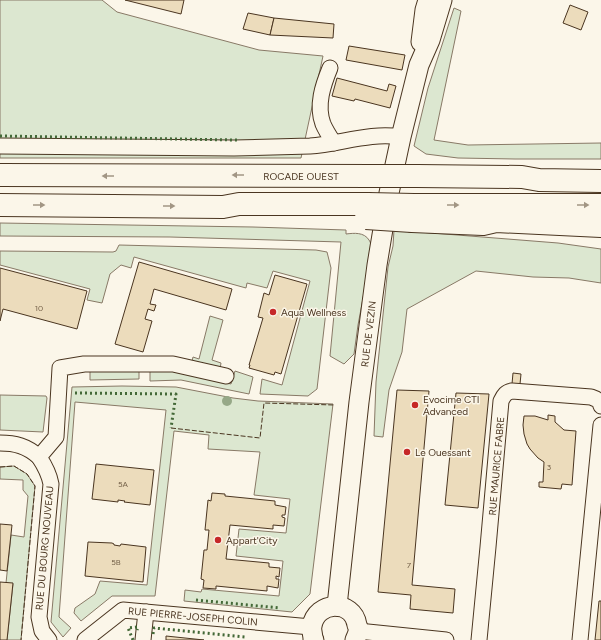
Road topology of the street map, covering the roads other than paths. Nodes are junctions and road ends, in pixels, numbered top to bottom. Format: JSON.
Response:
{"nodes":[{"id":1,"x":428,"y":0,"type":"edge"},
{"id":2,"x":439,"y":6,"type":"edge"},
{"id":3,"x":419,"y":65,"type":"junction"},
{"id":4,"x":330,"y":68,"type":"dead end"},
{"id":5,"x":401,"y":137,"type":"junction"},
{"id":6,"x":334,"y":143,"type":"junction"},
{"id":7,"x":0,"y":146,"type":"edge"},
{"id":8,"x":601,"y":170,"type":"edge"},
{"id":9,"x":0,"y":175,"type":"edge"},
{"id":10,"x":522,"y":177,"type":"junction"},
{"id":11,"x":601,"y":181,"type":"edge"},
{"id":12,"x":0,"y":205,"type":"edge"},
{"id":13,"x":601,"y":205,"type":"edge"},
{"id":14,"x":413,"y":213,"type":"junction"},
{"id":15,"x":483,"y":224,"type":"junction"},
{"id":16,"x":601,"y":226,"type":"edge"},
{"id":17,"x":601,"y":242,"type":"edge"},
{"id":18,"x":226,"y":376,"type":"dead end"},
{"id":19,"x":601,"y":406,"type":"edge"},
{"id":20,"x":601,"y":425,"type":"edge"},
{"id":21,"x":0,"y":443,"type":"edge"},
{"id":22,"x":39,"y":457,"type":"junction"},
{"id":23,"x":337,"y":606,"type":"junction"},
{"id":24,"x":146,"y":612,"type":"junction"},
{"id":25,"x":313,"y":634,"type":"edge"},
{"id":26,"x":357,"y":636,"type":"edge"},
{"id":27,"x":49,"y":640,"type":"edge"},
{"id":28,"x":85,"y":640,"type":"edge"},
{"id":29,"x":143,"y":640,"type":"edge"},
{"id":30,"x":446,"y":640,"type":"edge"},
{"id":31,"x":479,"y":640,"type":"edge"},
{"id":32,"x":580,"y":640,"type":"edge"}],
"edges":[{"from":1,"to":3,"type":"main road","name":"RUE DE VEZIN"},
{"from":2,"to":3,"type":"main road","name":"RUE DE VEZIN"},
{"from":3,"to":5,"type":"main road","name":"RUE DE VEZIN"},
{"from":4,"to":6,"type":"street"},
{"from":5,"to":6,"type":"street"},
{"from":5,"to":23,"type":"main road","name":"RUE DE VEZIN"},
{"from":6,"to":7,"type":"street"},
{"from":8,"to":10,"type":"highway"},
{"from":10,"to":9,"type":"highway","name":"ROCADE OUEST","one_way":true,"bridge":true},
{"from":10,"to":11,"type":"highway","name":"ROCADE OUEST"},
{"from":12,"to":14,"type":"highway","one_way":true,"bridge":true},
{"from":14,"to":13,"type":"highway","one_way":true},
{"from":14,"to":15,"type":"highway"},
{"from":15,"to":16,"type":"highway"},
{"from":15,"to":17,"type":"highway"},
{"from":18,"to":22,"type":"street"},
{"from":19,"to":31,"type":"street","name":"RUE MAURICE FABRE"},
{"from":20,"to":32,"type":"street"},
{"from":21,"to":22,"type":"street","name":"RUE DU BOURG NOUVEAU"},
{"from":22,"to":27,"type":"street","name":"RUE DU BOURG NOUVEAU"},
{"from":23,"to":25,"type":"main road"},
{"from":23,"to":26,"type":"main road"},
{"from":24,"to":25,"type":"street","name":"RUE PIERRE-JOSEPH COLIN"},
{"from":24,"to":28,"type":"street","name":"RUE PIERRE-JOSEPH COLIN"},
{"from":24,"to":29,"type":"street"},
{"from":26,"to":30,"type":"street"}]}
